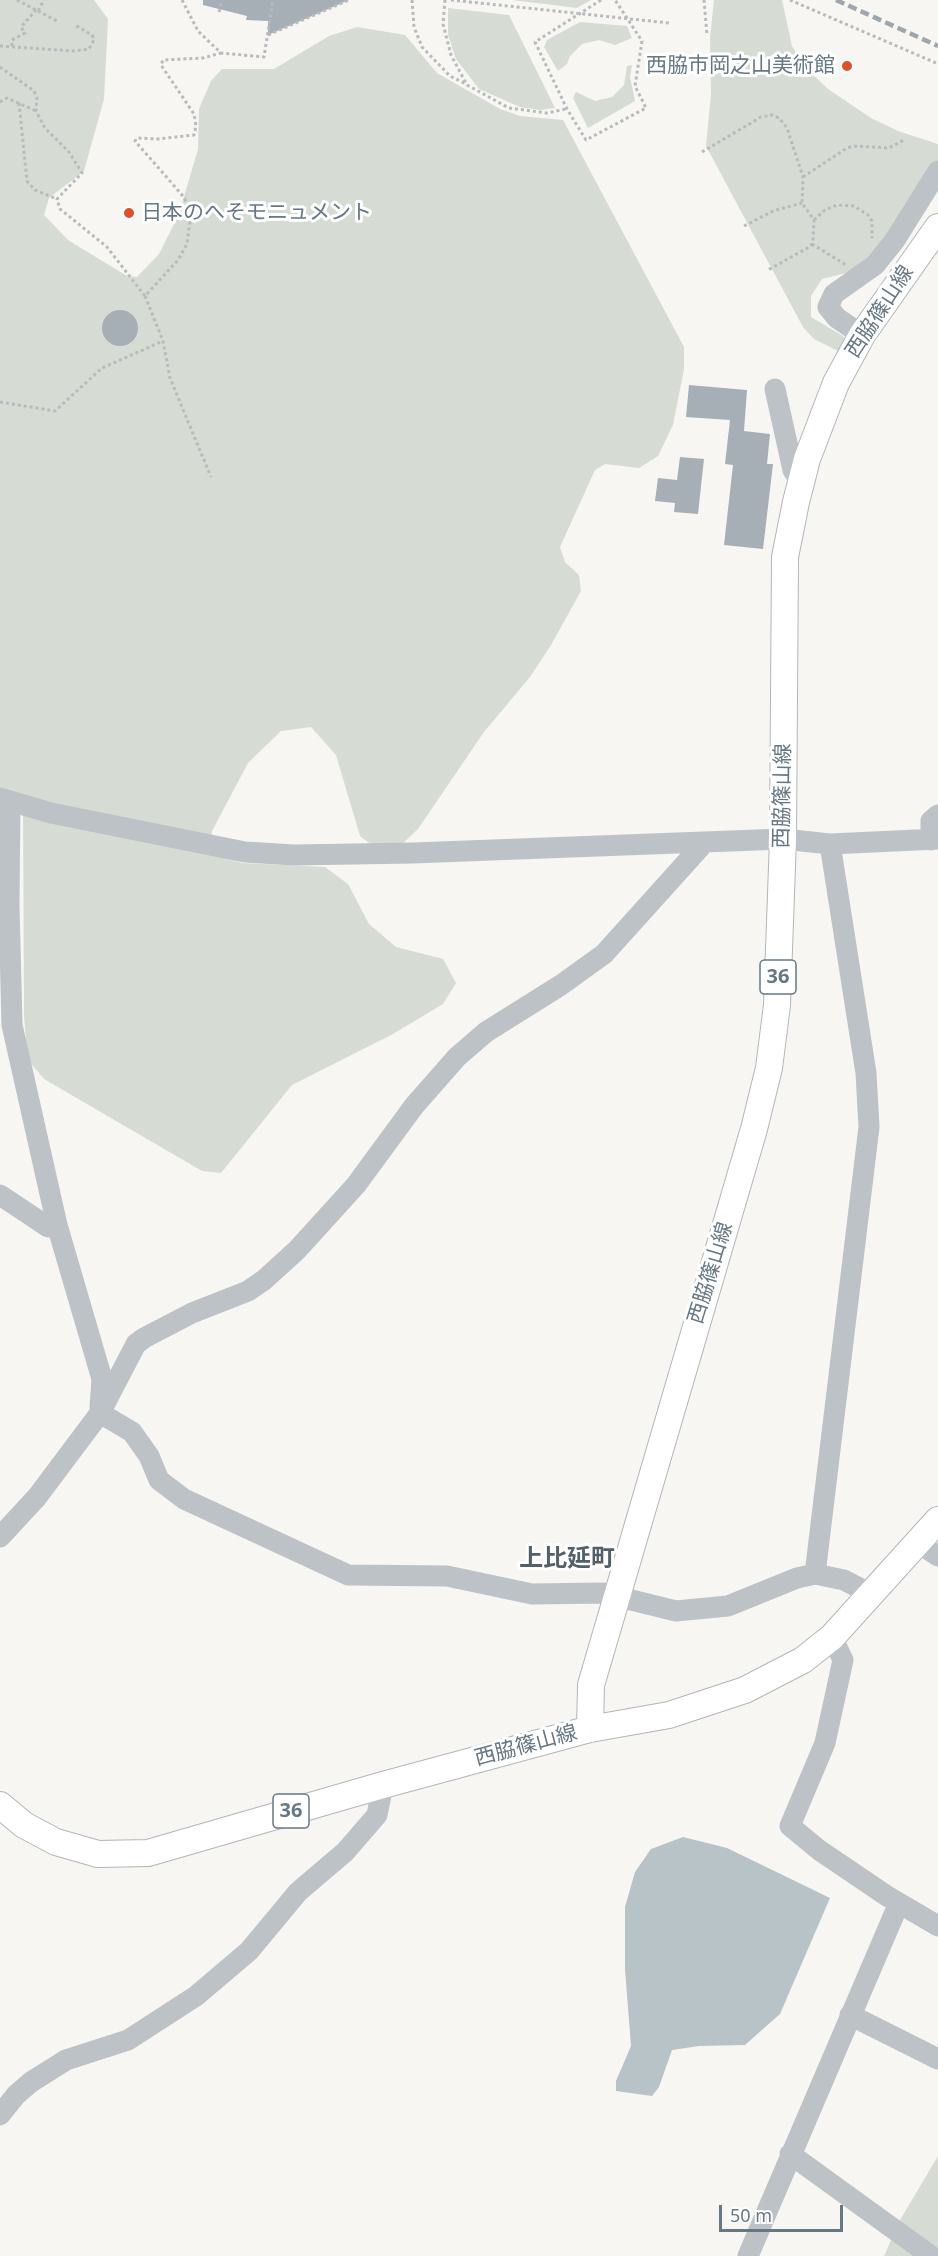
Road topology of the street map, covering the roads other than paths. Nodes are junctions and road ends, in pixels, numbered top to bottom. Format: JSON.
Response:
{"nodes":[{"id":1,"x":938,"y":171,"type":"edge"},
{"id":2,"x":935,"y":231,"type":"edge"},
{"id":3,"x":862,"y":335,"type":"junction"},
{"id":4,"x":775,"y":389,"type":"dead end"},
{"id":5,"x":801,"y":483,"type":"junction"},
{"id":6,"x":5,"y":800,"type":"edge"},
{"id":7,"x":938,"y":815,"type":"edge"},
{"id":8,"x":783,"y":839,"type":"junction"},
{"id":9,"x":934,"y":840,"type":"edge"},
{"id":10,"x":704,"y":843,"type":"junction"},
{"id":11,"x":830,"y":844,"type":"junction"},
{"id":12,"x":5,"y":910,"type":"edge"},
{"id":13,"x":0,"y":1195,"type":"edge"},
{"id":14,"x":57,"y":1225,"type":"junction"},
{"id":15,"x":100,"y":1413,"type":"junction"},
{"id":16,"x":938,"y":1520,"type":"edge"},
{"id":17,"x":0,"y":1537,"type":"edge"},
{"id":18,"x":917,"y":1542,"type":"junction"},
{"id":19,"x":938,"y":1556,"type":"edge"},
{"id":20,"x":815,"y":1574,"type":"junction"},
{"id":21,"x":871,"y":1594,"type":"junction"},
{"id":22,"x":618,"y":1595,"type":"junction"},
{"id":23,"x":832,"y":1637,"type":"junction"},
{"id":24,"x":590,"y":1729,"type":"junction"},
{"id":25,"x":383,"y":1785,"type":"junction"},
{"id":26,"x":0,"y":1805,"type":"edge"},
{"id":27,"x":899,"y":1903,"type":"junction"},
{"id":28,"x":938,"y":1926,"type":"edge"},
{"id":29,"x":850,"y":2014,"type":"junction"},
{"id":30,"x":938,"y":2059,"type":"edge"},
{"id":31,"x":0,"y":2115,"type":"edge"},
{"id":32,"x":790,"y":2154,"type":"junction"},
{"id":33,"x":748,"y":2256,"type":"edge"},
{"id":34,"x":931,"y":2256,"type":"edge"}],
"edges":[{"from":1,"to":3,"type":"street"},
{"from":2,"to":3,"type":"main road","name":"西脇篠山線","number":"36"},
{"from":3,"to":5,"type":"main road","name":"西脇篠山線","number":"36"},
{"from":4,"to":5,"type":"street"},
{"from":5,"to":8,"type":"main road","name":"西脇篠山線","number":"36"},
{"from":6,"to":10,"type":"street"},
{"from":6,"to":12,"type":"street"},
{"from":7,"to":9,"type":"street"},
{"from":8,"to":10,"type":"street"},
{"from":8,"to":11,"type":"street"},
{"from":8,"to":22,"type":"main road","name":"西脇篠山線","number":"36"},
{"from":9,"to":11,"type":"street"},
{"from":10,"to":15,"type":"street"},
{"from":11,"to":20,"type":"street"},
{"from":12,"to":14,"type":"street"},
{"from":13,"to":14,"type":"street"},
{"from":14,"to":15,"type":"street"},
{"from":15,"to":17,"type":"street"},
{"from":15,"to":22,"type":"street"},
{"from":16,"to":18,"type":"main road"},
{"from":18,"to":19,"type":"street"},
{"from":18,"to":21,"type":"main road"},
{"from":20,"to":21,"type":"street"},
{"from":20,"to":22,"type":"street"},
{"from":21,"to":23,"type":"main road"},
{"from":22,"to":24,"type":"main road","name":"西脇篠山線","number":"36"},
{"from":23,"to":24,"type":"main road"},
{"from":23,"to":27,"type":"street"},
{"from":24,"to":25,"type":"main road","name":"西脇篠山線","number":"36"},
{"from":25,"to":26,"type":"main road","name":"西脇篠山線","number":"36"},
{"from":25,"to":31,"type":"street"},
{"from":27,"to":28,"type":"street"},
{"from":27,"to":29,"type":"street"},
{"from":29,"to":30,"type":"street"},
{"from":29,"to":32,"type":"street"},
{"from":32,"to":33,"type":"street"},
{"from":32,"to":34,"type":"street"}]}
